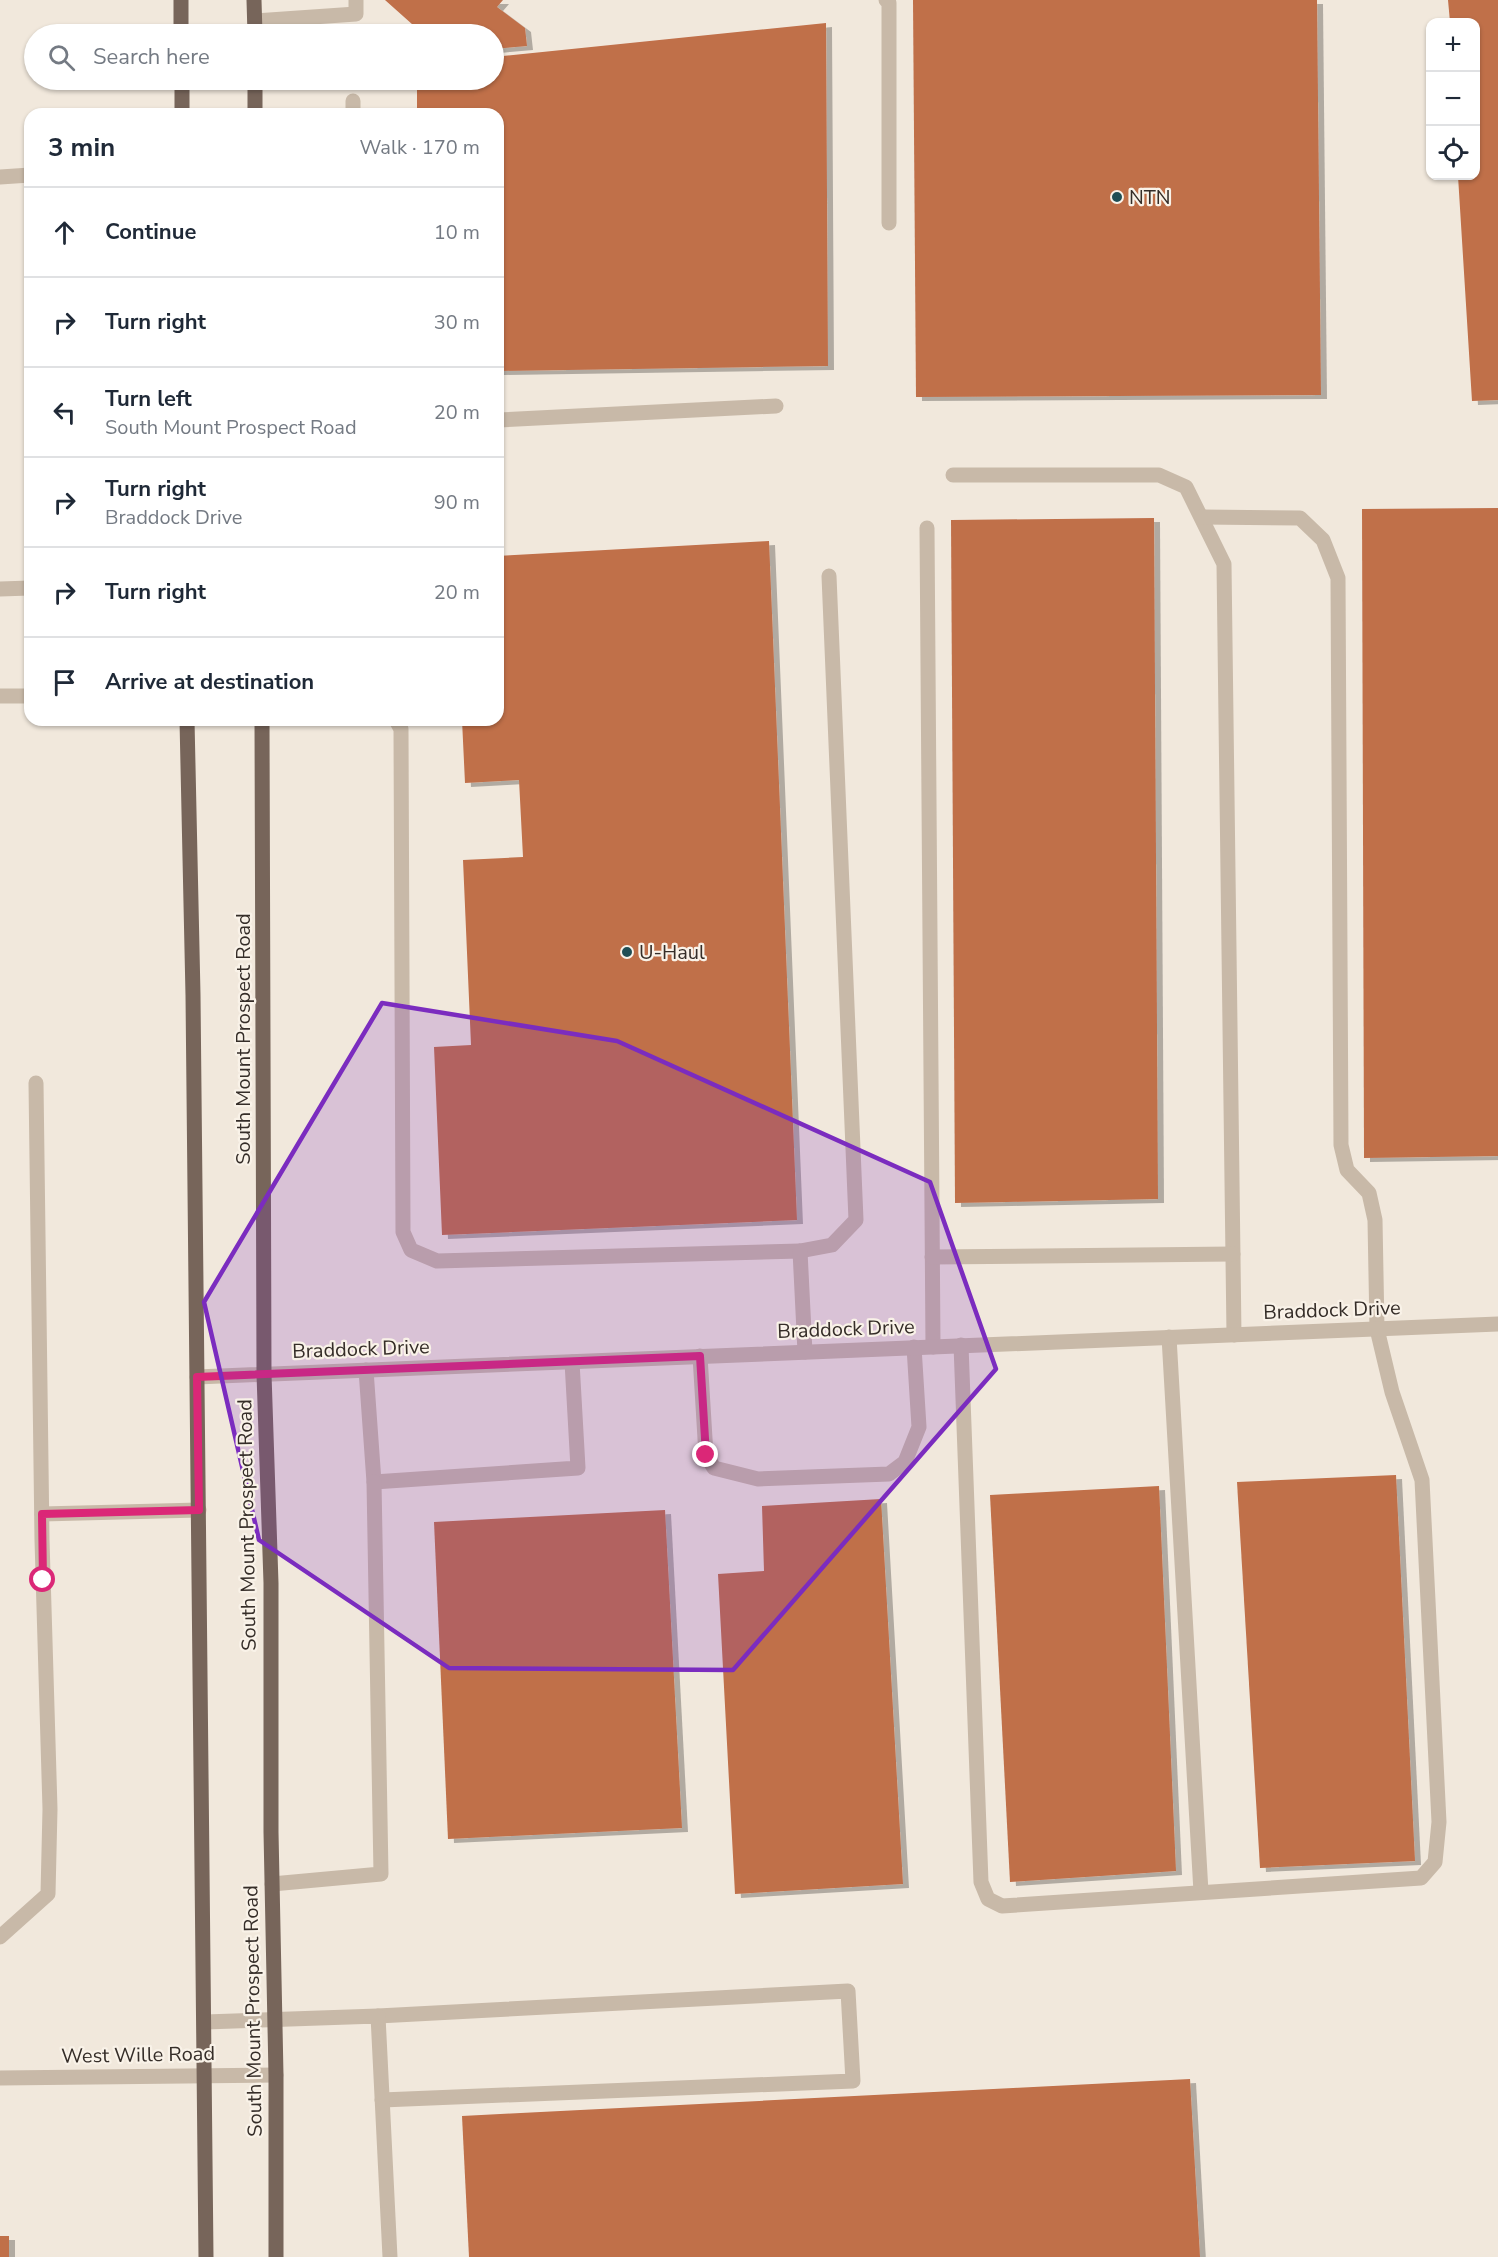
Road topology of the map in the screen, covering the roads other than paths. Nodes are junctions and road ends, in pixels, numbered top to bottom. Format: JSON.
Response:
{"nodes":[{"id":1,"x":181,"y":0,"type":"edge"},
{"id":2,"x":254,"y":0,"type":"edge"},
{"id":3,"x":356,"y":0,"type":"edge"},
{"id":4,"x":886,"y":0,"type":"edge"},
{"id":5,"x":181,"y":24,"type":"edge"},
{"id":6,"x":255,"y":24,"type":"edge"},
{"id":7,"x":284,"y":24,"type":"edge"},
{"id":8,"x":182,"y":90,"type":"edge"},
{"id":9,"x":255,"y":90,"type":"edge"},
{"id":10,"x":182,"y":108,"type":"edge"},
{"id":11,"x":255,"y":108,"type":"edge"},
{"id":12,"x":24,"y":175,"type":"edge"},
{"id":13,"x":0,"y":177,"type":"edge"},
{"id":14,"x":890,"y":223,"type":"dead end"},
{"id":15,"x":776,"y":406,"type":"dead end"},
{"id":16,"x":504,"y":420,"type":"edge"},
{"id":17,"x":953,"y":475,"type":"dead end"},
{"id":18,"x":1202,"y":517,"type":"junction"},
{"id":19,"x":927,"y":528,"type":"dead end"},
{"id":20,"x":829,"y":576,"type":"dead end"},
{"id":21,"x":24,"y":588,"type":"edge"},
{"id":22,"x":0,"y":589,"type":"edge"},
{"id":23,"x":0,"y":696,"type":"edge"},
{"id":24,"x":24,"y":696,"type":"edge"},
{"id":25,"x":187,"y":726,"type":"edge"},
{"id":26,"x":262,"y":726,"type":"edge"},
{"id":27,"x":399,"y":726,"type":"edge"},
{"id":28,"x":36,"y":1083,"type":"dead end"},
{"id":29,"x":800,"y":1251,"type":"junction"},
{"id":30,"x":1233,"y":1254,"type":"junction"},
{"id":31,"x":932,"y":1257,"type":"junction"},
{"id":32,"x":1498,"y":1324,"type":"edge"},
{"id":33,"x":1377,"y":1329,"type":"junction"},
{"id":34,"x":1233,"y":1335,"type":"junction"},
{"id":35,"x":1169,"y":1337,"type":"junction"},
{"id":36,"x":961,"y":1345,"type":"junction"},
{"id":37,"x":914,"y":1347,"type":"junction"},
{"id":38,"x":933,"y":1347,"type":"junction"},
{"id":39,"x":805,"y":1352,"type":"junction"},
{"id":40,"x":700,"y":1356,"type":"junction"},
{"id":41,"x":572,"y":1362,"type":"junction"},
{"id":42,"x":366,"y":1370,"type":"junction"},
{"id":43,"x":264,"y":1374,"type":"junction"},
{"id":44,"x":197,"y":1377,"type":"junction"},
{"id":45,"x":374,"y":1482,"type":"junction"},
{"id":46,"x":199,"y":1510,"type":"junction"},
{"id":47,"x":42,"y":1514,"type":"junction"},
{"id":48,"x":272,"y":1884,"type":"junction"},
{"id":49,"x":1201,"y":1892,"type":"junction"},
{"id":50,"x":0,"y":1937,"type":"edge"},
{"id":51,"x":378,"y":2016,"type":"junction"},
{"id":52,"x":273,"y":2019,"type":"junction"},
{"id":53,"x":205,"y":2022,"type":"junction"},
{"id":54,"x":276,"y":2075,"type":"junction"},
{"id":55,"x":205,"y":2076,"type":"junction"},
{"id":56,"x":0,"y":2078,"type":"edge"},
{"id":57,"x":382,"y":2100,"type":"junction"},
{"id":58,"x":206,"y":2257,"type":"edge"},
{"id":59,"x":276,"y":2257,"type":"edge"},
{"id":60,"x":390,"y":2257,"type":"edge"}],
"edges":[{"from":1,"to":5,"type":"main road"},
{"from":2,"to":6,"type":"main road"},
{"from":3,"to":7,"type":"street"},
{"from":4,"to":14,"type":"street"},
{"from":8,"to":10,"type":"main road"},
{"from":9,"to":11,"type":"main road"},
{"from":12,"to":13,"type":"street"},
{"from":15,"to":16,"type":"street"},
{"from":17,"to":18,"type":"street"},
{"from":18,"to":30,"type":"street"},
{"from":18,"to":33,"type":"street"},
{"from":19,"to":31,"type":"street"},
{"from":20,"to":29,"type":"street"},
{"from":21,"to":22,"type":"street"},
{"from":23,"to":24,"type":"street"},
{"from":25,"to":44,"type":"main road"},
{"from":26,"to":43,"type":"main road","name":"South Mount Prospect Road"},
{"from":27,"to":29,"type":"street"},
{"from":28,"to":47,"type":"street"},
{"from":29,"to":39,"type":"street"},
{"from":30,"to":31,"type":"street"},
{"from":30,"to":34,"type":"street"},
{"from":31,"to":38,"type":"street"},
{"from":32,"to":33,"type":"street","name":"Braddock Drive"},
{"from":33,"to":34,"type":"street","name":"Braddock Drive"},
{"from":33,"to":49,"type":"street"},
{"from":34,"to":35,"type":"street","name":"Braddock Drive"},
{"from":35,"to":36,"type":"street","name":"Braddock Drive"},
{"from":35,"to":49,"type":"street"},
{"from":36,"to":38,"type":"street","name":"Braddock Drive"},
{"from":36,"to":49,"type":"street"},
{"from":37,"to":38,"type":"street","name":"Braddock Drive"},
{"from":37,"to":39,"type":"street","name":"Braddock Drive"},
{"from":37,"to":40,"type":"street"},
{"from":39,"to":40,"type":"street","name":"Braddock Drive"},
{"from":40,"to":41,"type":"street","name":"Braddock Drive"},
{"from":41,"to":42,"type":"street","name":"Braddock Drive"},
{"from":41,"to":45,"type":"street"},
{"from":42,"to":43,"type":"street","name":"Braddock Drive"},
{"from":42,"to":45,"type":"street"},
{"from":43,"to":44,"type":"street","name":"Braddock Drive"},
{"from":43,"to":48,"type":"main road","name":"South Mount Prospect Road"},
{"from":44,"to":46,"type":"main road"},
{"from":45,"to":48,"type":"street"},
{"from":46,"to":47,"type":"street"},
{"from":46,"to":53,"type":"main road"},
{"from":47,"to":50,"type":"street"},
{"from":48,"to":52,"type":"main road","name":"South Mount Prospect Road"},
{"from":51,"to":52,"type":"street"},
{"from":51,"to":57,"type":"street"},
{"from":51,"to":57,"type":"street"},
{"from":52,"to":53,"type":"street"},
{"from":52,"to":54,"type":"main road","name":"South Mount Prospect Road"},
{"from":53,"to":55,"type":"main road"},
{"from":54,"to":55,"type":"street","name":"West Wille Road"},
{"from":54,"to":59,"type":"main road","name":"South Mount Prospect Road"},
{"from":55,"to":56,"type":"street","name":"West Wille Road"},
{"from":55,"to":58,"type":"main road"},
{"from":57,"to":60,"type":"street"}]}
